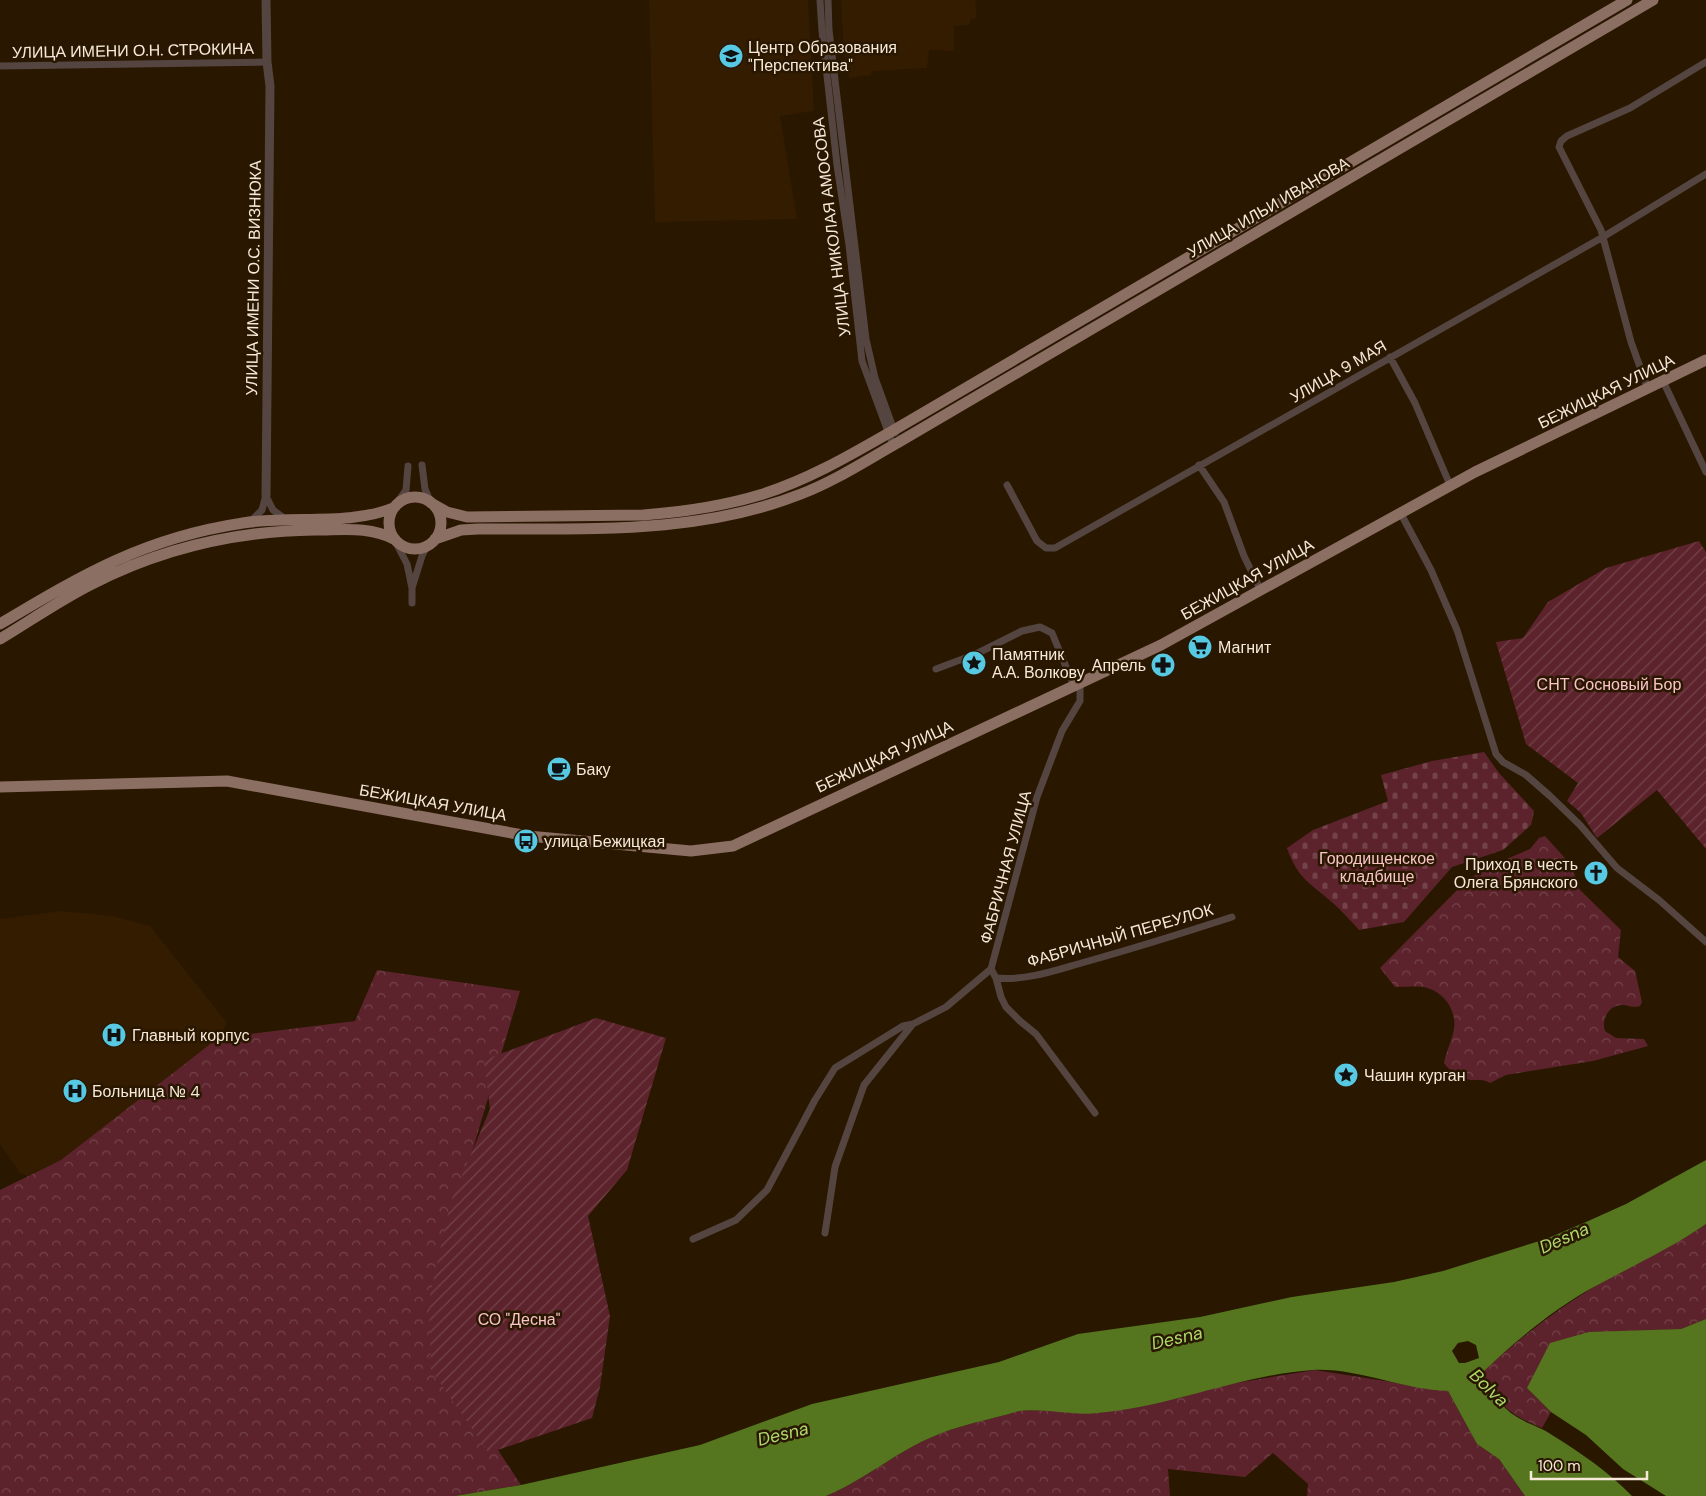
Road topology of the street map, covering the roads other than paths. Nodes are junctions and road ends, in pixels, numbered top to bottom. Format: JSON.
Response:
{"nodes":[{"id":1,"x":266,"y":0,"type":"edge"},
{"id":2,"x":820,"y":0,"type":"edge"},
{"id":3,"x":828,"y":0,"type":"edge"},
{"id":4,"x":1627,"y":0,"type":"edge"},
{"id":5,"x":1653,"y":0,"type":"edge"},
{"id":6,"x":267,"y":62,"type":"junction"},
{"id":7,"x":1706,"y":62,"type":"edge"},
{"id":8,"x":0,"y":66,"type":"edge"},
{"id":9,"x":1706,"y":174,"type":"edge"},
{"id":10,"x":1603,"y":237,"type":"junction"},
{"id":11,"x":1390,"y":357,"type":"junction"},
{"id":12,"x":1706,"y":360,"type":"edge"},
{"id":13,"x":1663,"y":381,"type":"junction"},
{"id":14,"x":1648,"y":389,"type":"junction"},
{"id":15,"x":892,"y":432,"type":"junction"},
{"id":16,"x":896,"y":444,"type":"junction"},
{"id":17,"x":422,"y":465,"type":"dead end"},
{"id":18,"x":1199,"y":465,"type":"junction"},
{"id":19,"x":408,"y":466,"type":"dead end"},
{"id":20,"x":1706,"y":472,"type":"edge"},
{"id":21,"x":1007,"y":485,"type":"dead end"},
{"id":22,"x":1450,"y":485,"type":"junction"},
{"id":23,"x":266,"y":496,"type":"junction"},
{"id":24,"x":431,"y":502,"type":"junction"},
{"id":25,"x":393,"y":508,"type":"junction"},
{"id":26,"x":1400,"y":512,"type":"junction"},
{"id":27,"x":285,"y":518,"type":"junction"},
{"id":28,"x":250,"y":522,"type":"junction"},
{"id":29,"x":394,"y":539,"type":"junction"},
{"id":30,"x":431,"y":542,"type":"junction"},
{"id":31,"x":412,"y":588,"type":"junction"},
{"id":32,"x":1261,"y":591,"type":"junction"},
{"id":33,"x":412,"y":603,"type":"dead end"},
{"id":34,"x":0,"y":624,"type":"edge"},
{"id":35,"x":0,"y":639,"type":"edge"},
{"id":36,"x":936,"y":668,"type":"dead end"},
{"id":37,"x":1077,"y":685,"type":"junction"},
{"id":38,"x":0,"y":787,"type":"edge"},
{"id":39,"x":1232,"y":916,"type":"dead end"},
{"id":40,"x":1706,"y":942,"type":"edge"},
{"id":41,"x":991,"y":969,"type":"junction"},
{"id":42,"x":996,"y":978,"type":"junction"},
{"id":43,"x":913,"y":1024,"type":"junction"},
{"id":44,"x":1095,"y":1113,"type":"dead end"},
{"id":45,"x":824,"y":1233,"type":"dead end"},
{"id":46,"x":693,"y":1239,"type":"dead end"}],
"edges":[{"from":1,"to":6,"type":"street","name":"УЛИЦА ИМЕНИ О.С. ВИЗНЮКА"},
{"from":2,"to":15,"type":"street","name":"УЛИЦА НИКОЛАЯ АМОСОВА"},
{"from":3,"to":15,"type":"street","name":"УЛИЦА НИКОЛАЯ АМОСОВА"},
{"from":4,"to":15,"type":"main road","name":"УЛИЦА ИЛЬИ ИВАНОВА"},
{"from":5,"to":16,"type":"main road","name":"УЛИЦА ИЛЬИ ИВАНОВА"},
{"from":6,"to":8,"type":"street","name":"УЛИЦА ИМЕНИ О.Н. СТРОКИНА"},
{"from":6,"to":23,"type":"street","name":"УЛИЦА ИМЕНИ О.С. ВИЗНЮКА"},
{"from":7,"to":10,"type":"street"},
{"from":9,"to":10,"type":"street","name":"УЛИЦА 9 МАЯ"},
{"from":10,"to":11,"type":"street","name":"УЛИЦА 9 МАЯ"},
{"from":10,"to":14,"type":"street"},
{"from":11,"to":18,"type":"street","name":"УЛИЦА 9 МАЯ"},
{"from":11,"to":22,"type":"street"},
{"from":12,"to":13,"type":"main road","name":"БЕЖИЦКАЯ УЛИЦА"},
{"from":13,"to":14,"type":"main road","name":"БЕЖИЦКАЯ УЛИЦА"},
{"from":13,"to":20,"type":"street"},
{"from":14,"to":22,"type":"main road","name":"БЕЖИЦКАЯ УЛИЦА"},
{"from":15,"to":16,"type":"street","name":"УЛИЦА НИКОЛАЯ АМОСОВА"},
{"from":15,"to":24,"type":"main road","name":"УЛИЦА ИЛЬИ ИВАНОВА"},
{"from":16,"to":30,"type":"main road","name":"УЛИЦА ИЛЬИ ИВАНОВА"},
{"from":17,"to":24,"type":"street"},
{"from":18,"to":21,"type":"street","name":"УЛИЦА 9 МАЯ"},
{"from":18,"to":32,"type":"street"},
{"from":19,"to":25,"type":"street"},
{"from":22,"to":26,"type":"main road","name":"БЕЖИЦКАЯ УЛИЦА"},
{"from":23,"to":27,"type":"street"},
{"from":23,"to":28,"type":"street"},
{"from":24,"to":25,"type":"main road"},
{"from":24,"to":30,"type":"main road"},
{"from":25,"to":27,"type":"main road"},
{"from":25,"to":29,"type":"main road"},
{"from":26,"to":32,"type":"main road","name":"БЕЖИЦКАЯ УЛИЦА"},
{"from":26,"to":40,"type":"street"},
{"from":27,"to":28,"type":"main road"},
{"from":28,"to":34,"type":"main road"},
{"from":29,"to":30,"type":"main road"},
{"from":29,"to":31,"type":"street"},
{"from":29,"to":35,"type":"main road"},
{"from":30,"to":31,"type":"street"},
{"from":31,"to":33,"type":"street"},
{"from":32,"to":37,"type":"main road","name":"БЕЖИЦКАЯ УЛИЦА"},
{"from":36,"to":37,"type":"street"},
{"from":37,"to":38,"type":"main road","name":"БЕЖИЦКАЯ УЛИЦА"},
{"from":37,"to":41,"type":"street","name":"ФАБРИЧНАЯ УЛИЦА"},
{"from":39,"to":42,"type":"street","name":"ФАБРИЧНЫЙ ПЕРЕУЛОК"},
{"from":41,"to":42,"type":"street"},
{"from":41,"to":43,"type":"street","name":"ФАБРИЧНАЯ УЛИЦА"},
{"from":42,"to":44,"type":"street"},
{"from":43,"to":45,"type":"street","name":"ФАБРИЧНАЯ УЛИЦА"},
{"from":43,"to":46,"type":"street","name":"ФАБРИЧНАЯ УЛИЦА"}]}
